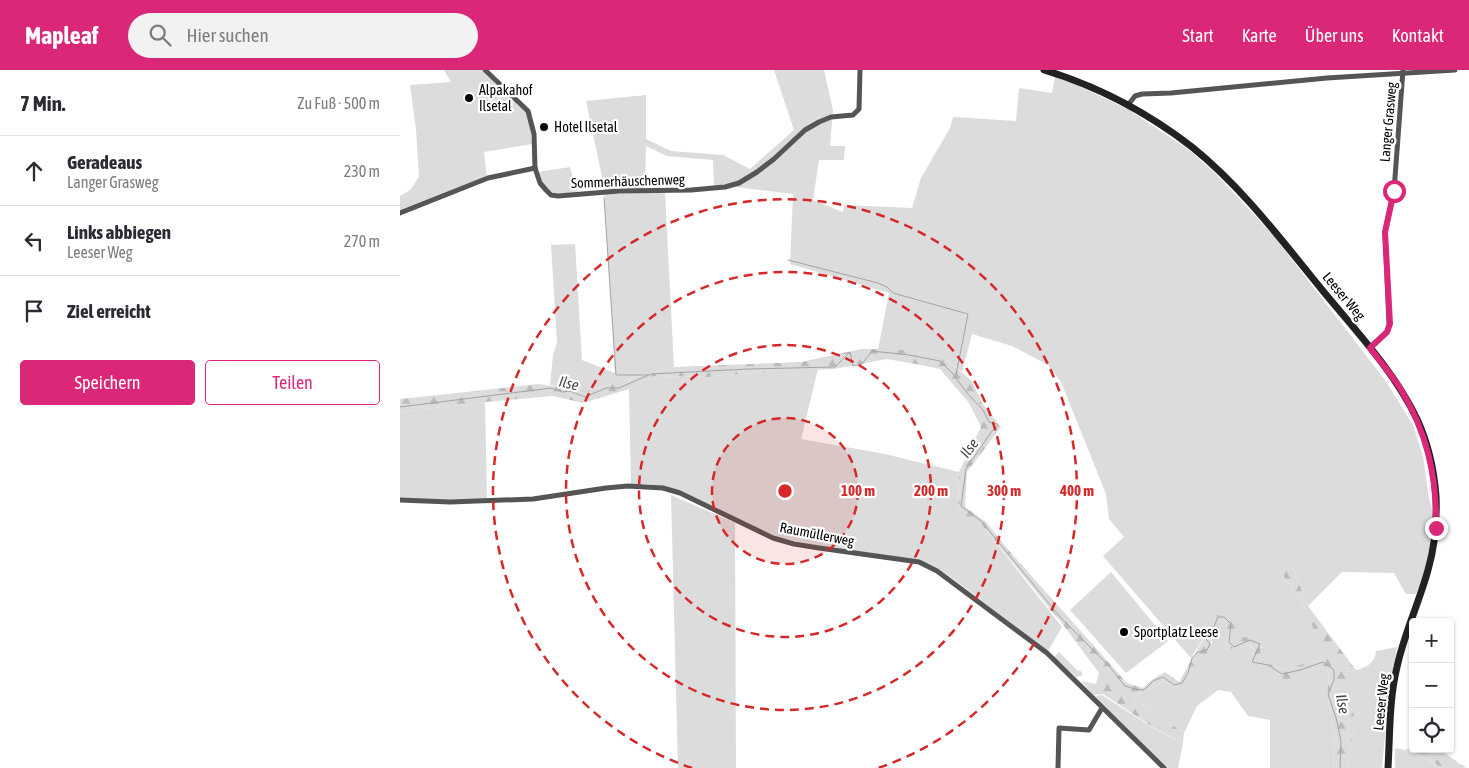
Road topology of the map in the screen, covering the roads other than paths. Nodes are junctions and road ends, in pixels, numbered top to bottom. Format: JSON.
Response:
{"nodes":[{"id":1,"x":485,"y":70,"type":"edge"},
{"id":2,"x":860,"y":70,"type":"edge"},
{"id":3,"x":1044,"y":70,"type":"edge"},
{"id":4,"x":1455,"y":70,"type":"edge"},
{"id":5,"x":1403,"y":72,"type":"edge"},
{"id":6,"x":1128,"y":105,"type":"junction"},
{"id":7,"x":535,"y":168,"type":"junction"},
{"id":8,"x":400,"y":213,"type":"edge"},
{"id":9,"x":1370,"y":348,"type":"junction"},
{"id":10,"x":400,"y":500,"type":"edge"},
{"id":11,"x":1102,"y":708,"type":"junction"},
{"id":12,"x":1058,"y":768,"type":"edge"},
{"id":13,"x":1164,"y":768,"type":"edge"},
{"id":14,"x":1388,"y":768,"type":"edge"}],
"edges":[{"from":1,"to":7,"type":"street","name":"Sommerhäuschenweg"},
{"from":2,"to":7,"type":"street","name":"Sommerhäuschenweg"},
{"from":3,"to":6,"type":"street","name":"Leeser Weg"},
{"from":4,"to":5,"type":"street"},
{"from":5,"to":6,"type":"street"},
{"from":5,"to":9,"type":"street","name":"Langer Grasweg"},
{"from":6,"to":9,"type":"street","name":"Leeser Weg"},
{"from":7,"to":8,"type":"street"},
{"from":9,"to":14,"type":"street","name":"Leeser Weg"},
{"from":10,"to":11,"type":"street","name":"Raumüllerweg"},
{"from":11,"to":12,"type":"street"},
{"from":11,"to":13,"type":"street","name":"Raumüllerweg"}]}
